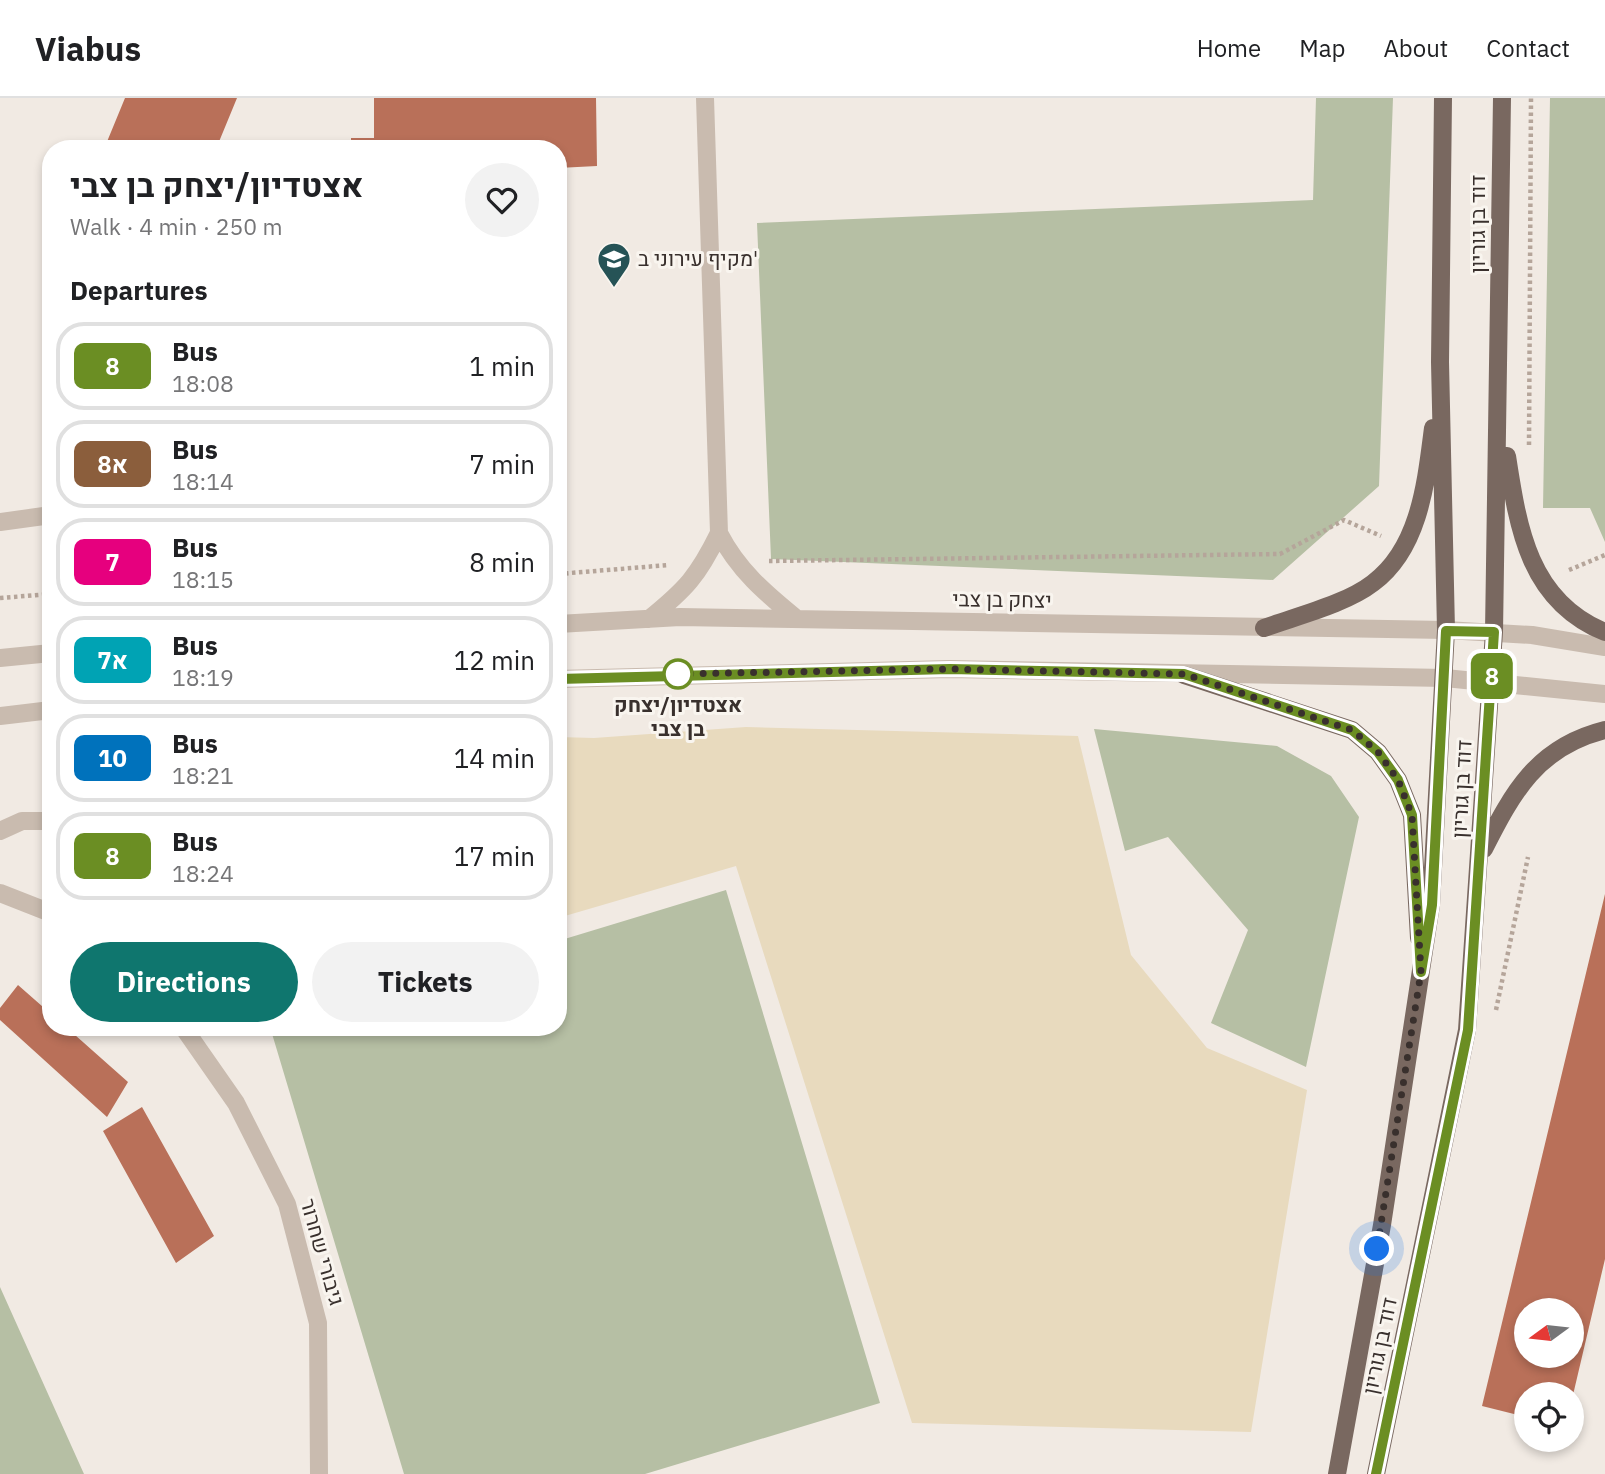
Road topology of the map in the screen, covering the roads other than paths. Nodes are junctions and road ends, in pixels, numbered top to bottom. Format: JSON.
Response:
{"nodes":[{"id":1,"x":705,"y":98,"type":"edge"},
{"id":2,"x":1443,"y":98,"type":"edge"},
{"id":3,"x":1502,"y":98,"type":"edge"},
{"id":4,"x":1440,"y":362,"type":"junction"},
{"id":5,"x":1500,"y":409,"type":"junction"},
{"id":6,"x":42,"y":516,"type":"edge"},
{"id":7,"x":0,"y":522,"type":"edge"},
{"id":8,"x":719,"y":533,"type":"junction"},
{"id":9,"x":649,"y":619,"type":"junction"},
{"id":10,"x":797,"y":619,"type":"junction"},
{"id":11,"x":567,"y":624,"type":"edge"},
{"id":12,"x":1264,"y":628,"type":"junction"},
{"id":13,"x":1446,"y":631,"type":"junction"},
{"id":14,"x":1494,"y":632,"type":"junction"},
{"id":15,"x":1605,"y":632,"type":"edge"},
{"id":16,"x":1605,"y":647,"type":"edge"},
{"id":17,"x":42,"y":654,"type":"edge"},
{"id":18,"x":0,"y":658,"type":"edge"},
{"id":19,"x":1184,"y":674,"type":"junction"},
{"id":20,"x":1444,"y":678,"type":"junction"},
{"id":21,"x":567,"y":679,"type":"edge"},
{"id":22,"x":1491,"y":681,"type":"junction"},
{"id":23,"x":1605,"y":694,"type":"edge"},
{"id":24,"x":42,"y":711,"type":"edge"},
{"id":25,"x":0,"y":716,"type":"edge"},
{"id":26,"x":1605,"y":730,"type":"edge"},
{"id":27,"x":42,"y":821,"type":"edge"},
{"id":28,"x":0,"y":831,"type":"edge"},
{"id":29,"x":1481,"y":856,"type":"junction"},
{"id":30,"x":0,"y":893,"type":"edge"},
{"id":31,"x":42,"y":909,"type":"edge"},
{"id":32,"x":1421,"y":972,"type":"junction"},
{"id":33,"x":189,"y":1036,"type":"edge"},
{"id":34,"x":319,"y":1474,"type":"edge"},
{"id":35,"x":1337,"y":1474,"type":"edge"},
{"id":36,"x":1376,"y":1474,"type":"edge"}],
"edges":[{"from":1,"to":8,"type":"street"},
{"from":2,"to":4,"type":"main road","name":"דוד בן גוריון"},
{"from":3,"to":5,"type":"main road","name":"דוד בן גוריון"},
{"from":4,"to":12,"type":"main road"},
{"from":4,"to":13,"type":"main road","name":"דוד בן גוריון"},
{"from":5,"to":14,"type":"main road","name":"דוד בן גוריון"},
{"from":5,"to":15,"type":"main road"},
{"from":6,"to":7,"type":"street"},
{"from":8,"to":9,"type":"street"},
{"from":8,"to":10,"type":"street"},
{"from":9,"to":10,"type":"street","name":"יצחק בן צבי"},
{"from":9,"to":11,"type":"street","name":"יצחק בן צבי"},
{"from":10,"to":12,"type":"street","name":"יצחק בן צבי"},
{"from":12,"to":13,"type":"street","name":"יצחק בן צבי"},
{"from":13,"to":14,"type":"street","name":"יצחק בן צבי"},
{"from":13,"to":20,"type":"main road","name":"דוד בן גוריון"},
{"from":14,"to":16,"type":"street","name":"יצחק בן צבי"},
{"from":14,"to":22,"type":"main road","name":"דוד בן גוריון"},
{"from":17,"to":18,"type":"street"},
{"from":19,"to":20,"type":"street"},
{"from":19,"to":21,"type":"street"},
{"from":19,"to":32,"type":"main road"},
{"from":20,"to":22,"type":"street"},
{"from":20,"to":32,"type":"main road","name":"דוד בן גוריון"},
{"from":22,"to":23,"type":"street"},
{"from":22,"to":29,"type":"main road","name":"דוד בן גוריון"},
{"from":24,"to":25,"type":"street"},
{"from":26,"to":29,"type":"main road"},
{"from":27,"to":28,"type":"street"},
{"from":29,"to":36,"type":"main road","name":"דוד בן גוריון"},
{"from":30,"to":31,"type":"street"},
{"from":32,"to":35,"type":"main road","name":"דוד בן גוריון"},
{"from":33,"to":34,"type":"street","name":"גיבורי שחרור"}]}
